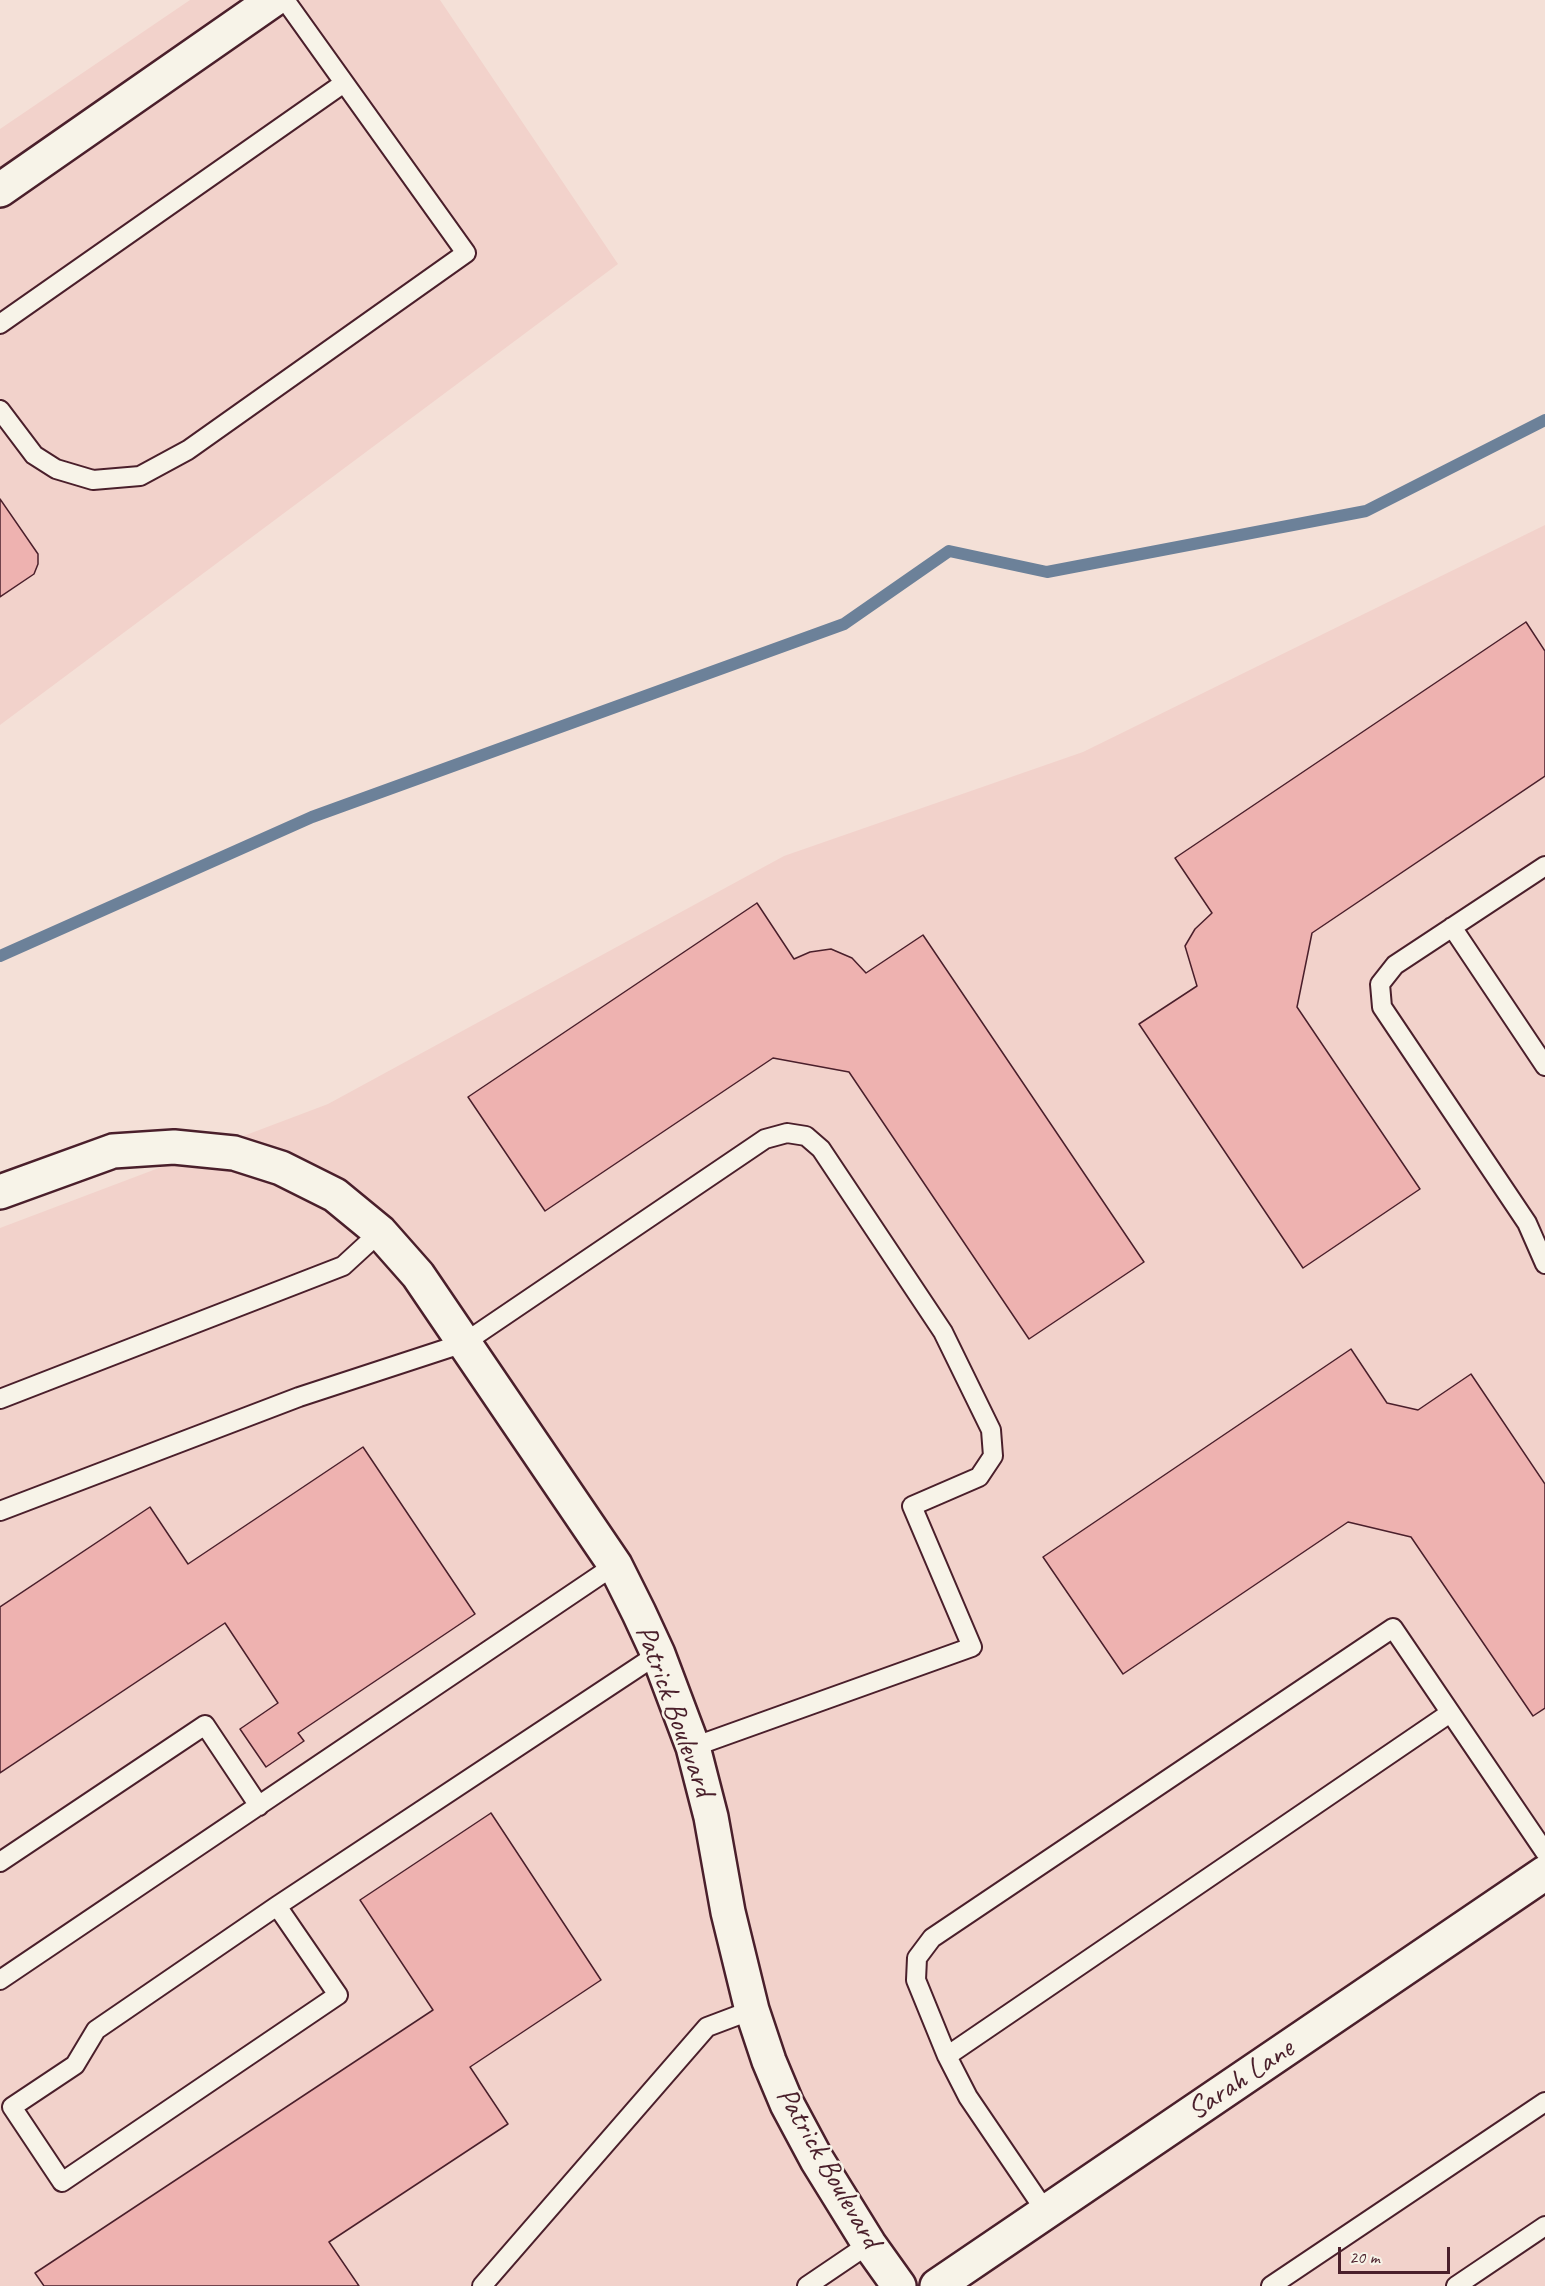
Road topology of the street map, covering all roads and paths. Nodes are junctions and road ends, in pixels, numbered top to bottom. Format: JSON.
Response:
{"nodes":[{"id":1,"x":273,"y":0,"type":"edge"},
{"id":2,"x":285,"y":0,"type":"edge"},
{"id":3,"x":344,"y":83,"type":"junction"},
{"id":4,"x":0,"y":190,"type":"edge"},
{"id":5,"x":0,"y":324,"type":"edge"},
{"id":6,"x":0,"y":410,"type":"edge"},
{"id":7,"x":1545,"y":866,"type":"edge"},
{"id":8,"x":1452,"y":927,"type":"junction"},
{"id":9,"x":1545,"y":1066,"type":"edge"},
{"id":10,"x":0,"y":1192,"type":"edge"},
{"id":11,"x":380,"y":1232,"type":"junction"},
{"id":12,"x":1545,"y":1264,"type":"edge"},
{"id":13,"x":464,"y":1343,"type":"junction"},
{"id":14,"x":0,"y":1399,"type":"edge"},
{"id":15,"x":0,"y":1511,"type":"edge"},
{"id":16,"x":615,"y":1565,"type":"junction"},
{"id":17,"x":658,"y":1654,"type":"junction"},
{"id":18,"x":1450,"y":1713,"type":"junction"},
{"id":19,"x":693,"y":1747,"type":"junction"},
{"id":20,"x":259,"y":1806,"type":"junction"},
{"id":21,"x":1545,"y":1852,"type":"edge"},
{"id":22,"x":0,"y":1862,"type":"edge"},
{"id":23,"x":1545,"y":1873,"type":"edge"},
{"id":24,"x":277,"y":1906,"type":"junction"},
{"id":25,"x":0,"y":1980,"type":"edge"},
{"id":26,"x":752,"y":2010,"type":"junction"},
{"id":27,"x":947,"y":2056,"type":"junction"},
{"id":28,"x":1545,"y":2102,"type":"edge"},
{"id":29,"x":1046,"y":2212,"type":"junction"},
{"id":30,"x":1545,"y":2226,"type":"edge"},
{"id":31,"x":869,"y":2244,"type":"junction"},
{"id":32,"x":482,"y":2286,"type":"edge"},
{"id":33,"x":807,"y":2286,"type":"edge"},
{"id":34,"x":899,"y":2286,"type":"edge"},
{"id":35,"x":937,"y":2286,"type":"edge"},
{"id":36,"x":1271,"y":2286,"type":"edge"},
{"id":37,"x":1456,"y":2286,"type":"edge"}],
"edges":[{"from":1,"to":4,"type":"street"},
{"from":2,"to":3,"type":"lane"},
{"from":3,"to":5,"type":"lane"},
{"from":3,"to":6,"type":"lane"},
{"from":7,"to":8,"type":"lane"},
{"from":8,"to":9,"type":"lane"},
{"from":8,"to":12,"type":"lane"},
{"from":10,"to":11,"type":"street","name":"Patrick Boulevard"},
{"from":11,"to":13,"type":"street","name":"Patrick Boulevard"},
{"from":11,"to":14,"type":"lane"},
{"from":13,"to":15,"type":"lane"},
{"from":13,"to":16,"type":"street","name":"Patrick Boulevard"},
{"from":13,"to":19,"type":"lane"},
{"from":16,"to":17,"type":"street","name":"Patrick Boulevard"},
{"from":16,"to":20,"type":"lane"},
{"from":17,"to":19,"type":"street","name":"Patrick Boulevard"},
{"from":17,"to":24,"type":"lane"},
{"from":18,"to":21,"type":"lane"},
{"from":18,"to":27,"type":"lane"},
{"from":18,"to":27,"type":"lane"},
{"from":19,"to":26,"type":"street","name":"Patrick Boulevard"},
{"from":20,"to":22,"type":"lane"},
{"from":20,"to":25,"type":"lane"},
{"from":23,"to":29,"type":"street","name":"Sarah Lane"},
{"from":24,"to":24,"type":"lane"},
{"from":26,"to":31,"type":"street","name":"Patrick Boulevard"},
{"from":26,"to":32,"type":"lane"},
{"from":27,"to":29,"type":"lane"},
{"from":28,"to":36,"type":"lane"},
{"from":29,"to":35,"type":"street","name":"Sarah Lane"},
{"from":30,"to":37,"type":"lane"},
{"from":31,"to":33,"type":"lane"},
{"from":31,"to":34,"type":"street","name":"Patrick Boulevard"}]}
